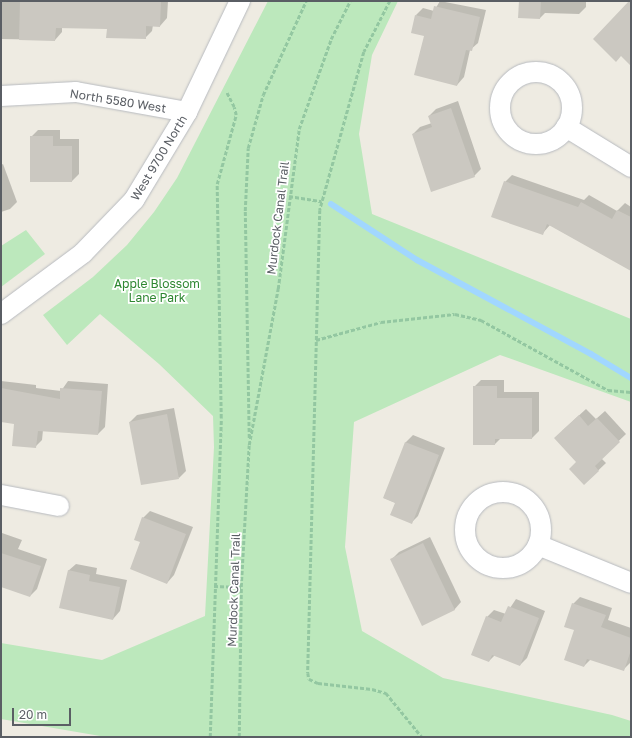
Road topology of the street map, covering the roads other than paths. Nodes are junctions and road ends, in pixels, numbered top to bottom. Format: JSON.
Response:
{"nodes":[{"id":1,"x":240,"y":1,"type":"edge"},
{"id":2,"x":1,"y":96,"type":"edge"},
{"id":3,"x":187,"y":112,"type":"junction"},
{"id":4,"x":566,"y":127,"type":"dead end"},
{"id":5,"x":631,"y":167,"type":"edge"},
{"id":6,"x":1,"y":314,"type":"edge"},
{"id":7,"x":1,"y":495,"type":"edge"},
{"id":8,"x":59,"y":506,"type":"dead end"},
{"id":9,"x":538,"y":545,"type":"dead end"},
{"id":10,"x":631,"y":583,"type":"edge"}],
"edges":[{"from":1,"to":3,"type":"street","name":"West 9700 North"},
{"from":2,"to":3,"type":"street","name":"North 5580 West"},
{"from":3,"to":6,"type":"street","name":"West 9700 North"},
{"from":4,"to":5,"type":"street"},
{"from":7,"to":8,"type":"street"},
{"from":9,"to":10,"type":"street"}]}
